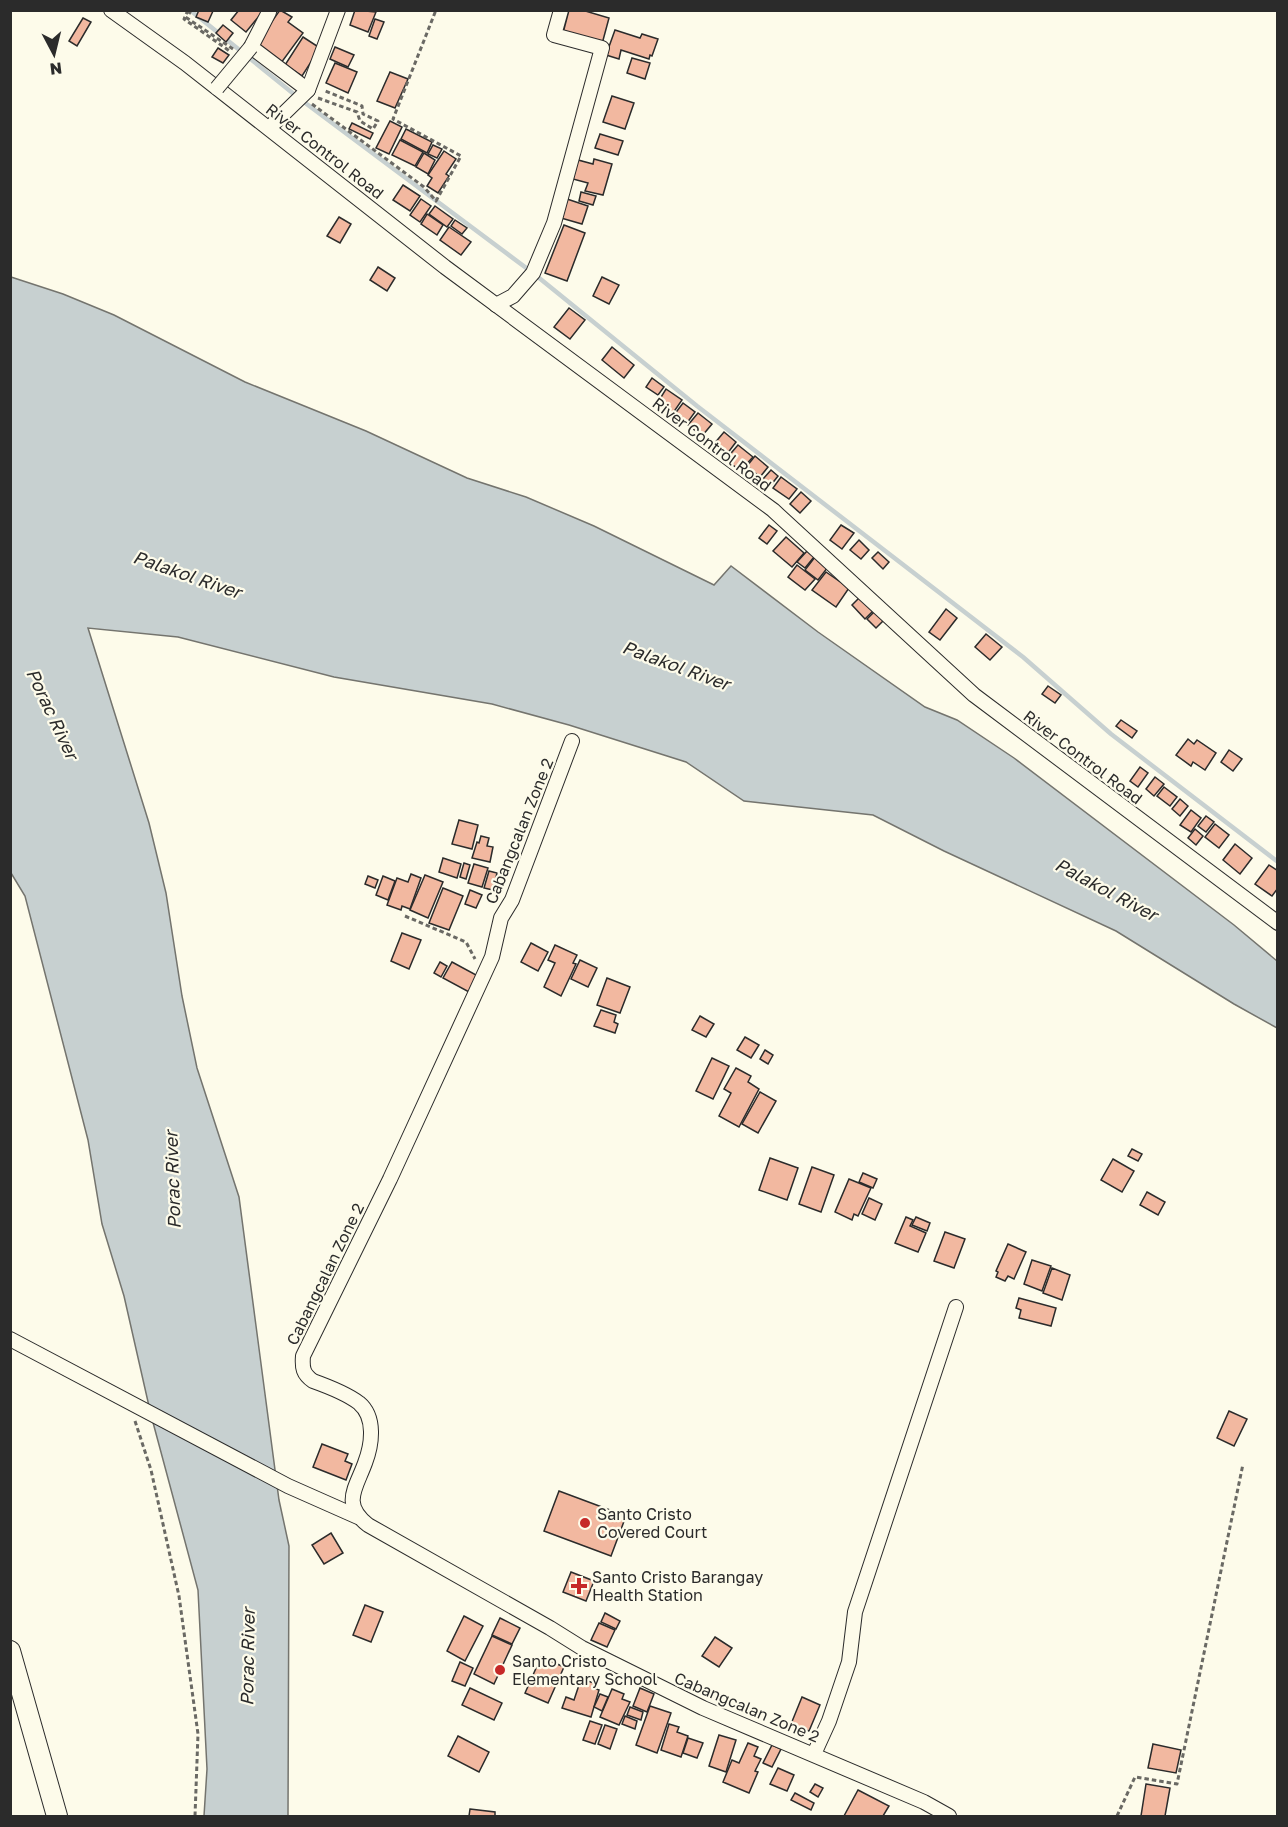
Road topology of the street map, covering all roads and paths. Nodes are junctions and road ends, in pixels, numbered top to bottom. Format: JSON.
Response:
{"nodes":[{"id":1,"x":111,"y":10,"type":"edge"},
{"id":2,"x":188,"y":10,"type":"edge"},
{"id":3,"x":338,"y":10,"type":"edge"},
{"id":4,"x":436,"y":10,"type":"edge"},
{"id":5,"x":561,"y":10,"type":"edge"},
{"id":6,"x":269,"y":12,"type":"dead end"},
{"id":7,"x":250,"y":46,"type":"junction"},
{"id":8,"x":232,"y":53,"type":"dead end"},
{"id":9,"x":217,"y":88,"type":"junction"},
{"id":10,"x":309,"y":93,"type":"junction"},
{"id":11,"x":269,"y":128,"type":"junction"},
{"id":12,"x":496,"y":305,"type":"junction"},
{"id":13,"x":572,"y":741,"type":"dead end"},
{"id":14,"x":405,"y":916,"type":"dead end"},
{"id":15,"x":1278,"y":923,"type":"edge"},
{"id":16,"x":484,"y":974,"type":"junction"},
{"id":17,"x":956,"y":1307,"type":"dead end"},
{"id":18,"x":10,"y":1339,"type":"edge"},
{"id":19,"x":135,"y":1406,"type":"junction"},
{"id":20,"x":1243,"y":1464,"type":"dead end"},
{"id":21,"x":358,"y":1517,"type":"junction"},
{"id":22,"x":10,"y":1651,"type":"edge"},
{"id":23,"x":814,"y":1754,"type":"junction"},
{"id":24,"x":57,"y":1816,"type":"edge"},
{"id":25,"x":195,"y":1816,"type":"edge"},
{"id":26,"x":949,"y":1816,"type":"edge"},
{"id":27,"x":1117,"y":1816,"type":"edge"}],
"edges":[{"from":1,"to":9,"type":"street","name":"River Control Road"},
{"from":2,"to":8,"type":"path"},
{"from":3,"to":10,"type":"street"},
{"from":4,"to":10,"type":"path"},
{"from":5,"to":12,"type":"street"},
{"from":6,"to":7,"type":"street"},
{"from":7,"to":9,"type":"street","bridge":true},
{"from":7,"to":10,"type":"street"},
{"from":9,"to":11,"type":"street","name":"River Control Road"},
{"from":10,"to":10,"type":"path"},
{"from":10,"to":11,"type":"street"},
{"from":11,"to":12,"type":"street","name":"River Control Road"},
{"from":12,"to":15,"type":"street","name":"River Control Road"},
{"from":13,"to":16,"type":"street","name":"Cabangcalan Zone 2"},
{"from":14,"to":16,"type":"path"},
{"from":16,"to":21,"type":"street","name":"Cabangcalan Zone 2"},
{"from":17,"to":23,"type":"street"},
{"from":18,"to":19,"type":"street"},
{"from":19,"to":21,"type":"street"},
{"from":19,"to":25,"type":"path"},
{"from":20,"to":27,"type":"path"},
{"from":21,"to":23,"type":"street","name":"Cabangcalan Zone 2"},
{"from":22,"to":24,"type":"street"},
{"from":23,"to":26,"type":"street","name":"Cabangcalan Zone 2"}]}
